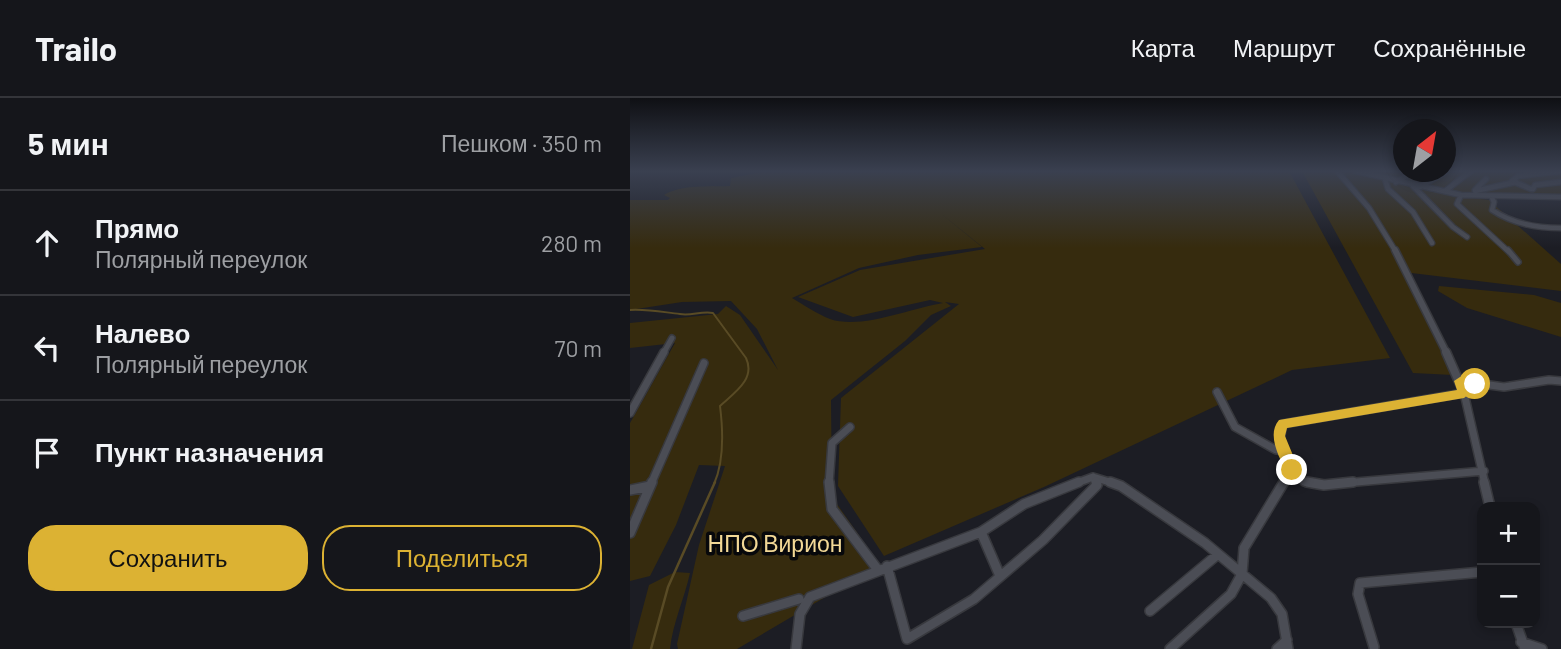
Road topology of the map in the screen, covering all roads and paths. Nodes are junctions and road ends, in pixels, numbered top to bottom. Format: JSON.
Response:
{"nodes":[{"id":1,"x":1491,"y":196,"type":"edge"},
{"id":2,"x":1359,"y":197,"type":"edge"},
{"id":3,"x":1396,"y":197,"type":"edge"},
{"id":4,"x":1423,"y":197,"type":"edge"},
{"id":5,"x":1460,"y":197,"type":"edge"},
{"id":6,"x":1561,"y":228,"type":"edge"},
{"id":7,"x":1467,"y":237,"type":"dead end"},
{"id":8,"x":1432,"y":243,"type":"dead end"},
{"id":9,"x":1518,"y":262,"type":"dead end"},
{"id":10,"x":672,"y":338,"type":"dead end"},
{"id":11,"x":704,"y":363,"type":"dead end"},
{"id":12,"x":1560,"y":380,"type":"edge"},
{"id":13,"x":1460,"y":381,"type":"junction"},
{"id":14,"x":1217,"y":392,"type":"dead end"},
{"id":15,"x":1464,"y":393,"type":"junction"},
{"id":16,"x":630,"y":413,"type":"edge"},
{"id":17,"x":850,"y":427,"type":"dead end"},
{"id":18,"x":1284,"y":450,"type":"junction"},
{"id":19,"x":1292,"y":470,"type":"junction"},
{"id":20,"x":1483,"y":471,"type":"junction"},
{"id":21,"x":1093,"y":477,"type":"junction"},
{"id":22,"x":650,"y":486,"type":"junction"},
{"id":23,"x":630,"y":490,"type":"edge"},
{"id":24,"x":1489,"y":502,"type":"edge"},
{"id":25,"x":981,"y":532,"type":"junction"},
{"id":26,"x":630,"y":533,"type":"edge"},
{"id":27,"x":1217,"y":555,"type":"junction"},
{"id":28,"x":882,"y":568,"type":"junction"},
{"id":29,"x":1477,"y":572,"type":"edge"},
{"id":30,"x":1242,"y":574,"type":"junction"},
{"id":31,"x":1000,"y":576,"type":"junction"},
{"id":32,"x":799,"y":599,"type":"dead end"},
{"id":33,"x":1150,"y":611,"type":"dead end"},
{"id":34,"x":743,"y":616,"type":"dead end"},
{"id":35,"x":1517,"y":628,"type":"edge"},
{"id":36,"x":1288,"y":645,"type":"edge"},
{"id":37,"x":1374,"y":647,"type":"dead end"},
{"id":38,"x":1521,"y":647,"type":"edge"},
{"id":39,"x":796,"y":649,"type":"edge"},
{"id":40,"x":1170,"y":649,"type":"edge"},
{"id":41,"x":1277,"y":649,"type":"edge"},
{"id":42,"x":1542,"y":649,"type":"edge"}],
"edges":[{"from":1,"to":6,"type":"street"},
{"from":2,"to":13,"type":"street"},
{"from":3,"to":8,"type":"street"},
{"from":4,"to":7,"type":"street"},
{"from":5,"to":9,"type":"street"},
{"from":10,"to":16,"type":"street"},
{"from":11,"to":22,"type":"street"},
{"from":12,"to":13,"type":"street"},
{"from":13,"to":15,"type":"street"},
{"from":14,"to":18,"type":"street"},
{"from":15,"to":18,"type":"street"},
{"from":15,"to":20,"type":"street"},
{"from":17,"to":28,"type":"street"},
{"from":18,"to":19,"type":"street"},
{"from":19,"to":20,"type":"street"},
{"from":19,"to":30,"type":"street"},
{"from":20,"to":24,"type":"street"},
{"from":21,"to":25,"type":"street"},
{"from":21,"to":27,"type":"street"},
{"from":21,"to":31,"type":"street"},
{"from":22,"to":23,"type":"street"},
{"from":22,"to":26,"type":"street"},
{"from":25,"to":28,"type":"street"},
{"from":25,"to":31,"type":"street"},
{"from":27,"to":30,"type":"street"},
{"from":27,"to":33,"type":"street"},
{"from":28,"to":31,"type":"street"},
{"from":28,"to":39,"type":"street"},
{"from":29,"to":37,"type":"street"},
{"from":30,"to":36,"type":"street"},
{"from":30,"to":40,"type":"street"},
{"from":32,"to":34,"type":"street"},
{"from":35,"to":38,"type":"street"},
{"from":36,"to":41,"type":"street"},
{"from":38,"to":42,"type":"street"}]}
